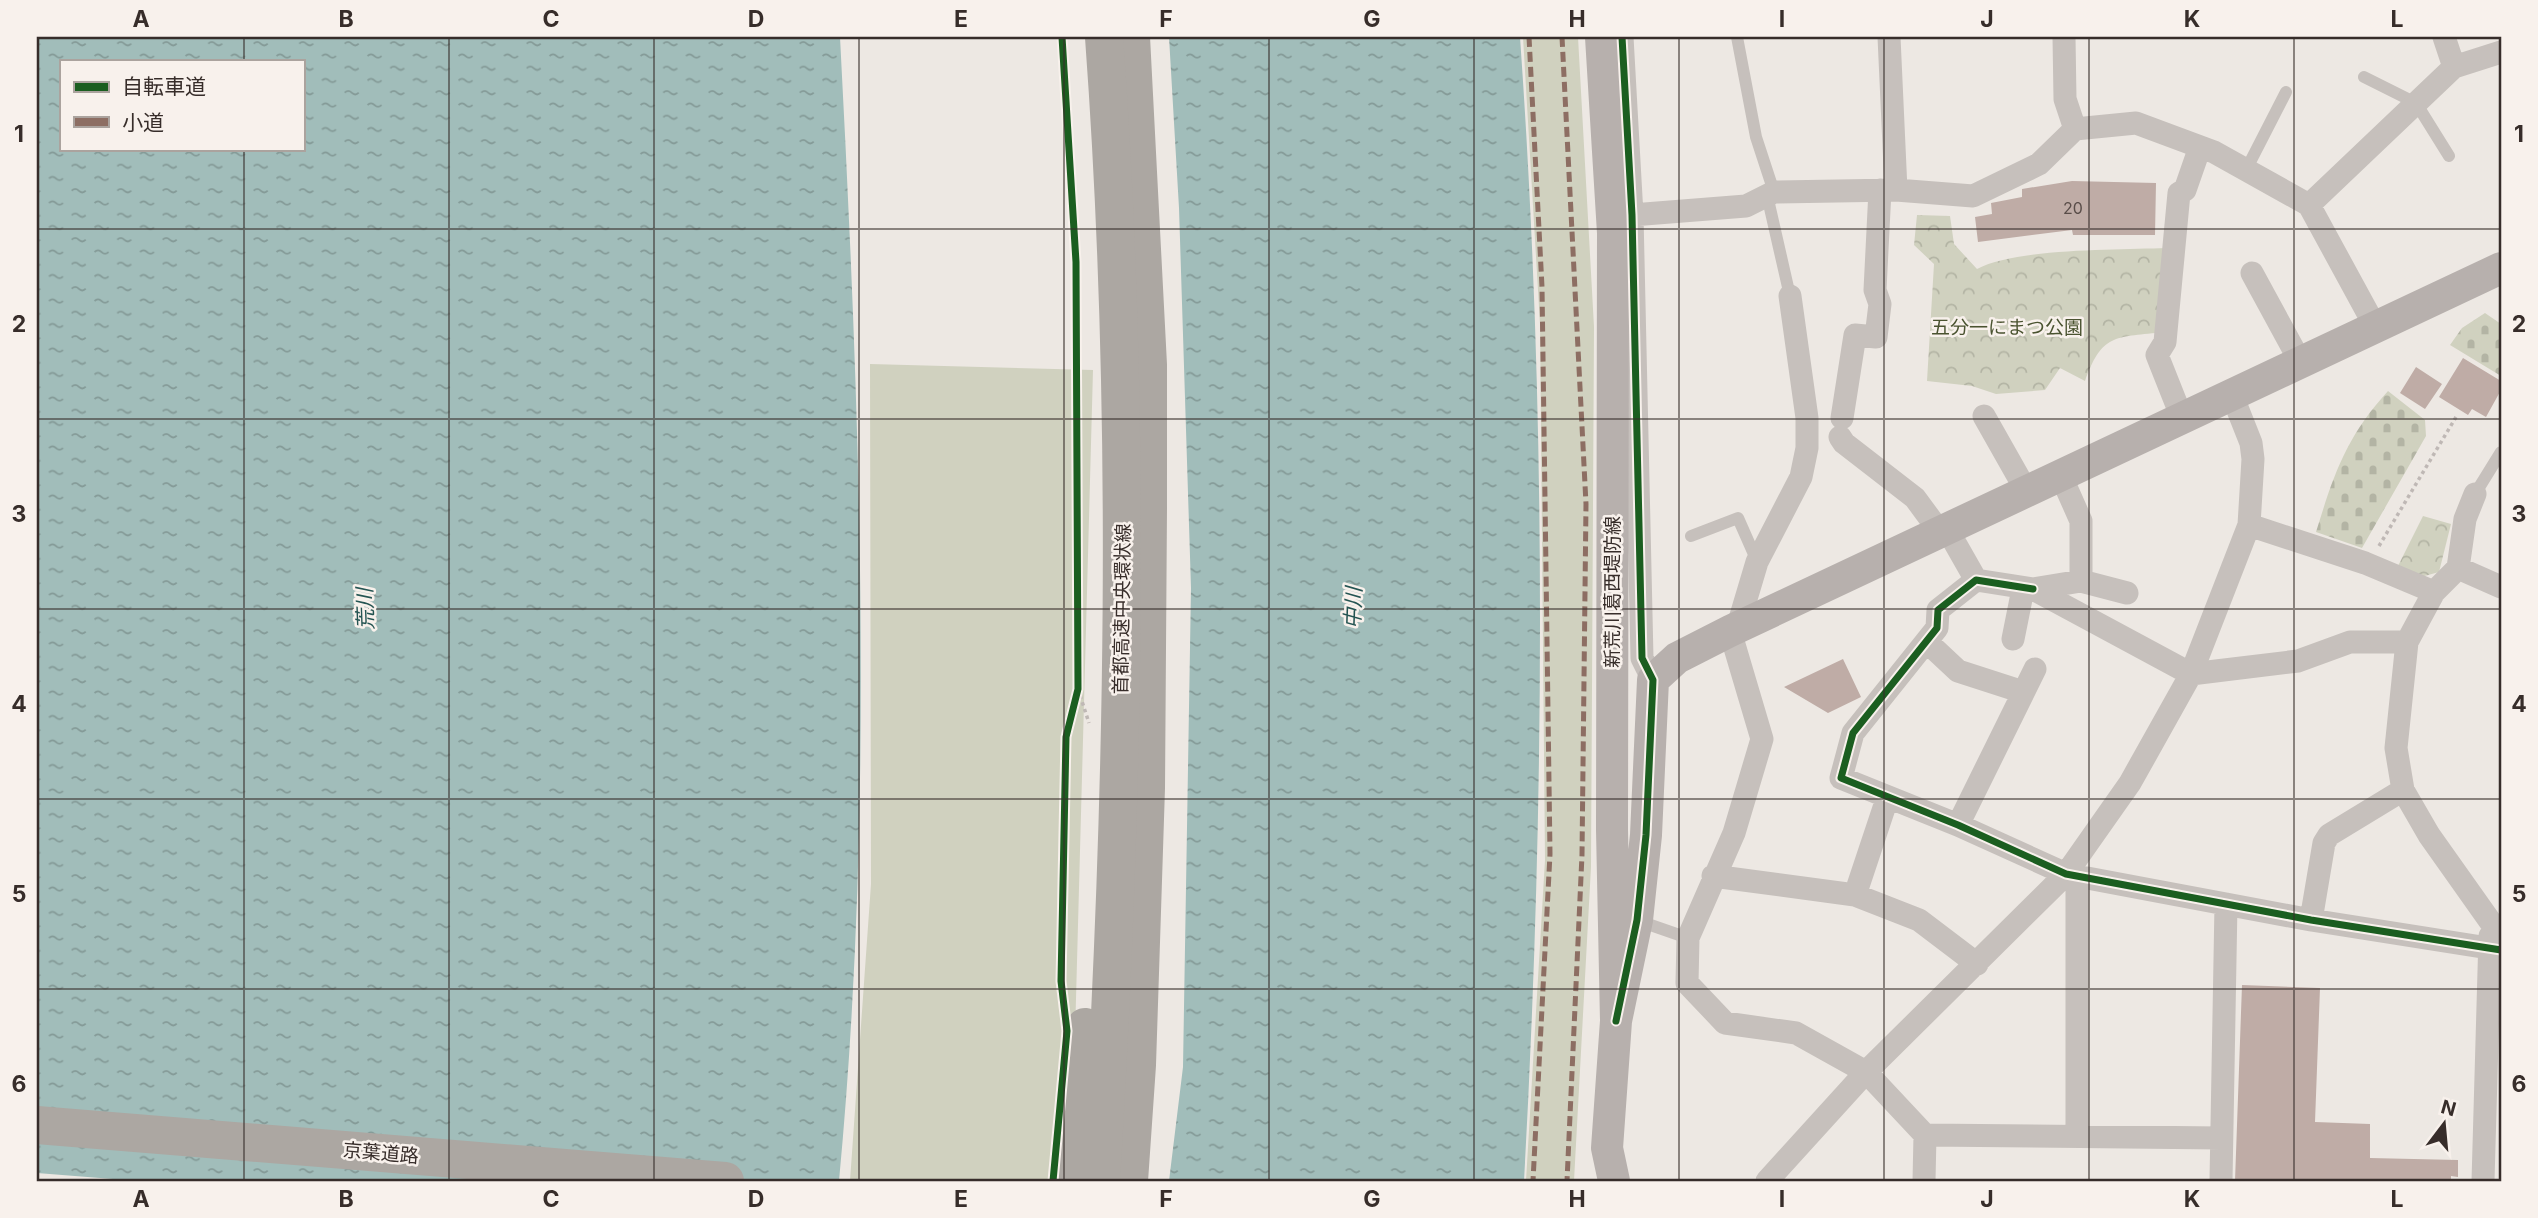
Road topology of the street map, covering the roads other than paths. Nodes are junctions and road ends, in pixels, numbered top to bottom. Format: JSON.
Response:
{"nodes":[{"id":1,"x":1104,"y":37,"type":"edge"},
{"id":2,"x":1131,"y":37,"type":"edge"},
{"id":3,"x":1601,"y":37,"type":"edge"},
{"id":4,"x":1622,"y":37,"type":"edge"},
{"id":5,"x":1737,"y":37,"type":"edge"},
{"id":6,"x":1889,"y":37,"type":"edge"},
{"id":7,"x":2064,"y":37,"type":"edge"},
{"id":8,"x":2444,"y":37,"type":"edge"},
{"id":9,"x":2501,"y":52,"type":"edge"},
{"id":10,"x":2454,"y":67,"type":"junction"},
{"id":11,"x":2364,"y":77,"type":"dead end"},
{"id":12,"x":2286,"y":92,"type":"dead end"},
{"id":13,"x":2416,"y":103,"type":"junction"},
{"id":14,"x":2075,"y":130,"type":"junction"},
{"id":15,"x":2200,"y":147,"type":"junction"},
{"id":16,"x":2449,"y":156,"type":"dead end"},
{"id":17,"x":2246,"y":170,"type":"junction"},
{"id":18,"x":1888,"y":190,"type":"junction"},
{"id":19,"x":1771,"y":193,"type":"junction"},
{"id":20,"x":2309,"y":205,"type":"junction"},
{"id":21,"x":1632,"y":215,"type":"junction"},
{"id":22,"x":2501,"y":268,"type":"edge"},
{"id":23,"x":2252,"y":274,"type":"dead end"},
{"id":24,"x":1790,"y":296,"type":"joint"},
{"id":25,"x":2376,"y":328,"type":"junction"},
{"id":26,"x":2301,"y":363,"type":"junction"},
{"id":27,"x":2232,"y":395,"type":"junction"},
{"id":28,"x":1984,"y":416,"type":"dead end"},
{"id":29,"x":2182,"y":418,"type":"junction"},
{"id":30,"x":2501,"y":452,"type":"edge"},
{"id":31,"x":2061,"y":476,"type":"junction"},
{"id":32,"x":2027,"y":492,"type":"junction"},
{"id":33,"x":2475,"y":494,"type":"joint"},
{"id":34,"x":2249,"y":525,"type":"junction"},
{"id":35,"x":1944,"y":531,"type":"junction"},
{"id":36,"x":1691,"y":536,"type":"dead end"},
{"id":37,"x":1757,"y":562,"type":"junction"},
{"id":38,"x":2458,"y":568,"type":"junction"},
{"id":39,"x":1976,"y":580,"type":"junction"},
{"id":40,"x":2081,"y":582,"type":"junction"},
{"id":41,"x":2501,"y":587,"type":"edge"},
{"id":42,"x":2028,"y":589,"type":"junction"},
{"id":43,"x":2434,"y":592,"type":"junction"},
{"id":44,"x":2127,"y":593,"type":"dead end"},
{"id":45,"x":1733,"y":630,"type":"junction"},
{"id":46,"x":2013,"y":639,"type":"dead end"},
{"id":47,"x":1927,"y":642,"type":"junction"},
{"id":48,"x":2407,"y":642,"type":"junction"},
{"id":49,"x":2035,"y":669,"type":"dead end"},
{"id":50,"x":2191,"y":674,"type":"junction"},
{"id":51,"x":1653,"y":680,"type":"junction"},
{"id":52,"x":2023,"y":692,"type":"junction"},
{"id":53,"x":1120,"y":766,"type":"junction"},
{"id":54,"x":2403,"y":790,"type":"junction"},
{"id":55,"x":1887,"y":799,"type":"junction"},
{"id":56,"x":1958,"y":825,"type":"junction"},
{"id":57,"x":2071,"y":875,"type":"junction"},
{"id":58,"x":1713,"y":876,"type":"junction"},
{"id":59,"x":1855,"y":895,"type":"junction"},
{"id":60,"x":2226,"y":904,"type":"junction"},
{"id":61,"x":2497,"y":918,"type":"edge"},
{"id":62,"x":1637,"y":920,"type":"junction"},
{"id":63,"x":2311,"y":920,"type":"junction"},
{"id":64,"x":1688,"y":938,"type":"junction"},
{"id":65,"x":2494,"y":950,"type":"edge"},
{"id":66,"x":1977,"y":964,"type":"junction"},
{"id":67,"x":1616,"y":1021,"type":"junction"},
{"id":68,"x":1137,"y":1065,"type":"junction"},
{"id":69,"x":1866,"y":1072,"type":"junction"},
{"id":70,"x":37,"y":1125,"type":"edge"},
{"id":71,"x":2493,"y":1135,"type":"edge"},
{"id":72,"x":1925,"y":1136,"type":"junction"},
{"id":73,"x":2077,"y":1136,"type":"junction"},
{"id":74,"x":2221,"y":1138,"type":"junction"},
{"id":75,"x":1607,"y":1148,"type":"junction"},
{"id":76,"x":725,"y":1181,"type":"edge"},
{"id":77,"x":1070,"y":1181,"type":"edge"},
{"id":78,"x":1101,"y":1181,"type":"edge"},
{"id":79,"x":1129,"y":1181,"type":"edge"},
{"id":80,"x":1147,"y":1181,"type":"edge"},
{"id":81,"x":1604,"y":1181,"type":"edge"},
{"id":82,"x":1614,"y":1181,"type":"edge"},
{"id":83,"x":1767,"y":1181,"type":"edge"},
{"id":84,"x":1924,"y":1181,"type":"edge"},
{"id":85,"x":2221,"y":1181,"type":"edge"},
{"id":86,"x":2483,"y":1181,"type":"edge"}],
"edges":[{"from":1,"to":53,"type":"highway","name":"首都高速中央環状線","bridge":true},
{"from":2,"to":68,"type":"highway","name":"首都高速中央環状線"},
{"from":3,"to":67,"type":"street","name":"新荒川葛西堤防線"},
{"from":4,"to":21,"type":"street"},
{"from":5,"to":19,"type":"lane"},
{"from":6,"to":18,"type":"street"},
{"from":7,"to":14,"type":"street"},
{"from":8,"to":10,"type":"street"},
{"from":9,"to":10,"type":"street"},
{"from":10,"to":13,"type":"street"},
{"from":11,"to":13,"type":"lane"},
{"from":12,"to":17,"type":"lane"},
{"from":13,"to":16,"type":"lane"},
{"from":13,"to":20,"type":"street"},
{"from":14,"to":15,"type":"street"},
{"from":14,"to":18,"type":"street"},
{"from":15,"to":17,"type":"street"},
{"from":15,"to":29,"type":"street"},
{"from":17,"to":20,"type":"street"},
{"from":18,"to":19,"type":"street"},
{"from":18,"to":35,"type":"street"},
{"from":19,"to":21,"type":"street"},
{"from":19,"to":24,"type":"lane"},
{"from":20,"to":25,"type":"street"},
{"from":21,"to":51,"type":"street"},
{"from":22,"to":25,"type":"street"},
{"from":23,"to":26,"type":"street"},
{"from":24,"to":37,"type":"street"},
{"from":25,"to":26,"type":"street"},
{"from":26,"to":27,"type":"street"},
{"from":27,"to":29,"type":"street"},
{"from":27,"to":34,"type":"street"},
{"from":28,"to":32,"type":"street"},
{"from":29,"to":31,"type":"street"},
{"from":30,"to":33,"type":"lane"},
{"from":31,"to":32,"type":"street"},
{"from":31,"to":40,"type":"street"},
{"from":32,"to":35,"type":"street"},
{"from":33,"to":38,"type":"street"},
{"from":34,"to":43,"type":"street"},
{"from":34,"to":50,"type":"street"},
{"from":35,"to":39,"type":"street"},
{"from":35,"to":45,"type":"street"},
{"from":36,"to":37,"type":"lane"},
{"from":37,"to":45,"type":"street"},
{"from":38,"to":41,"type":"street"},
{"from":38,"to":43,"type":"street"},
{"from":39,"to":42,"type":"street"},
{"from":39,"to":47,"type":"street"},
{"from":40,"to":42,"type":"street"},
{"from":40,"to":44,"type":"street"},
{"from":42,"to":46,"type":"street"},
{"from":42,"to":50,"type":"street"},
{"from":43,"to":48,"type":"street"},
{"from":45,"to":51,"type":"street"},
{"from":45,"to":58,"type":"street"},
{"from":47,"to":52,"type":"street"},
{"from":47,"to":55,"type":"street"},
{"from":48,"to":50,"type":"street"},
{"from":48,"to":54,"type":"street"},
{"from":49,"to":52,"type":"street"},
{"from":50,"to":57,"type":"street"},
{"from":51,"to":62,"type":"street"},
{"from":52,"to":56,"type":"street"},
{"from":53,"to":77,"type":"highway","bridge":true},
{"from":53,"to":78,"type":"highway","name":"首都高速中央環状線","bridge":true},
{"from":54,"to":61,"type":"street"},
{"from":54,"to":63,"type":"street"},
{"from":55,"to":56,"type":"street"},
{"from":55,"to":59,"type":"street"},
{"from":56,"to":57,"type":"street"},
{"from":57,"to":60,"type":"street"},
{"from":57,"to":66,"type":"street"},
{"from":57,"to":73,"type":"street"},
{"from":58,"to":59,"type":"street"},
{"from":58,"to":64,"type":"street"},
{"from":59,"to":66,"type":"street"},
{"from":60,"to":63,"type":"street"},
{"from":60,"to":74,"type":"street"},
{"from":61,"to":65,"type":"street"},
{"from":62,"to":64,"type":"lane"},
{"from":62,"to":67,"type":"street"},
{"from":63,"to":65,"type":"street"},
{"from":64,"to":69,"type":"street"},
{"from":65,"to":71,"type":"street"},
{"from":66,"to":69,"type":"street"},
{"from":67,"to":75,"type":"street","name":"新荒川葛西堤防線"},
{"from":68,"to":79,"type":"highway","name":"首都高速中央環状線"},
{"from":68,"to":80,"type":"highway"},
{"from":69,"to":72,"type":"street"},
{"from":69,"to":83,"type":"street"},
{"from":70,"to":76,"type":"highway","name":"京葉道路"},
{"from":71,"to":86,"type":"street"},
{"from":72,"to":73,"type":"street"},
{"from":72,"to":84,"type":"street"},
{"from":73,"to":74,"type":"street"},
{"from":74,"to":85,"type":"street"},
{"from":75,"to":81,"type":"street","name":"新荒川葛西堤防線"},
{"from":75,"to":82,"type":"street","name":"新荒川葛西堤防線"}]}
